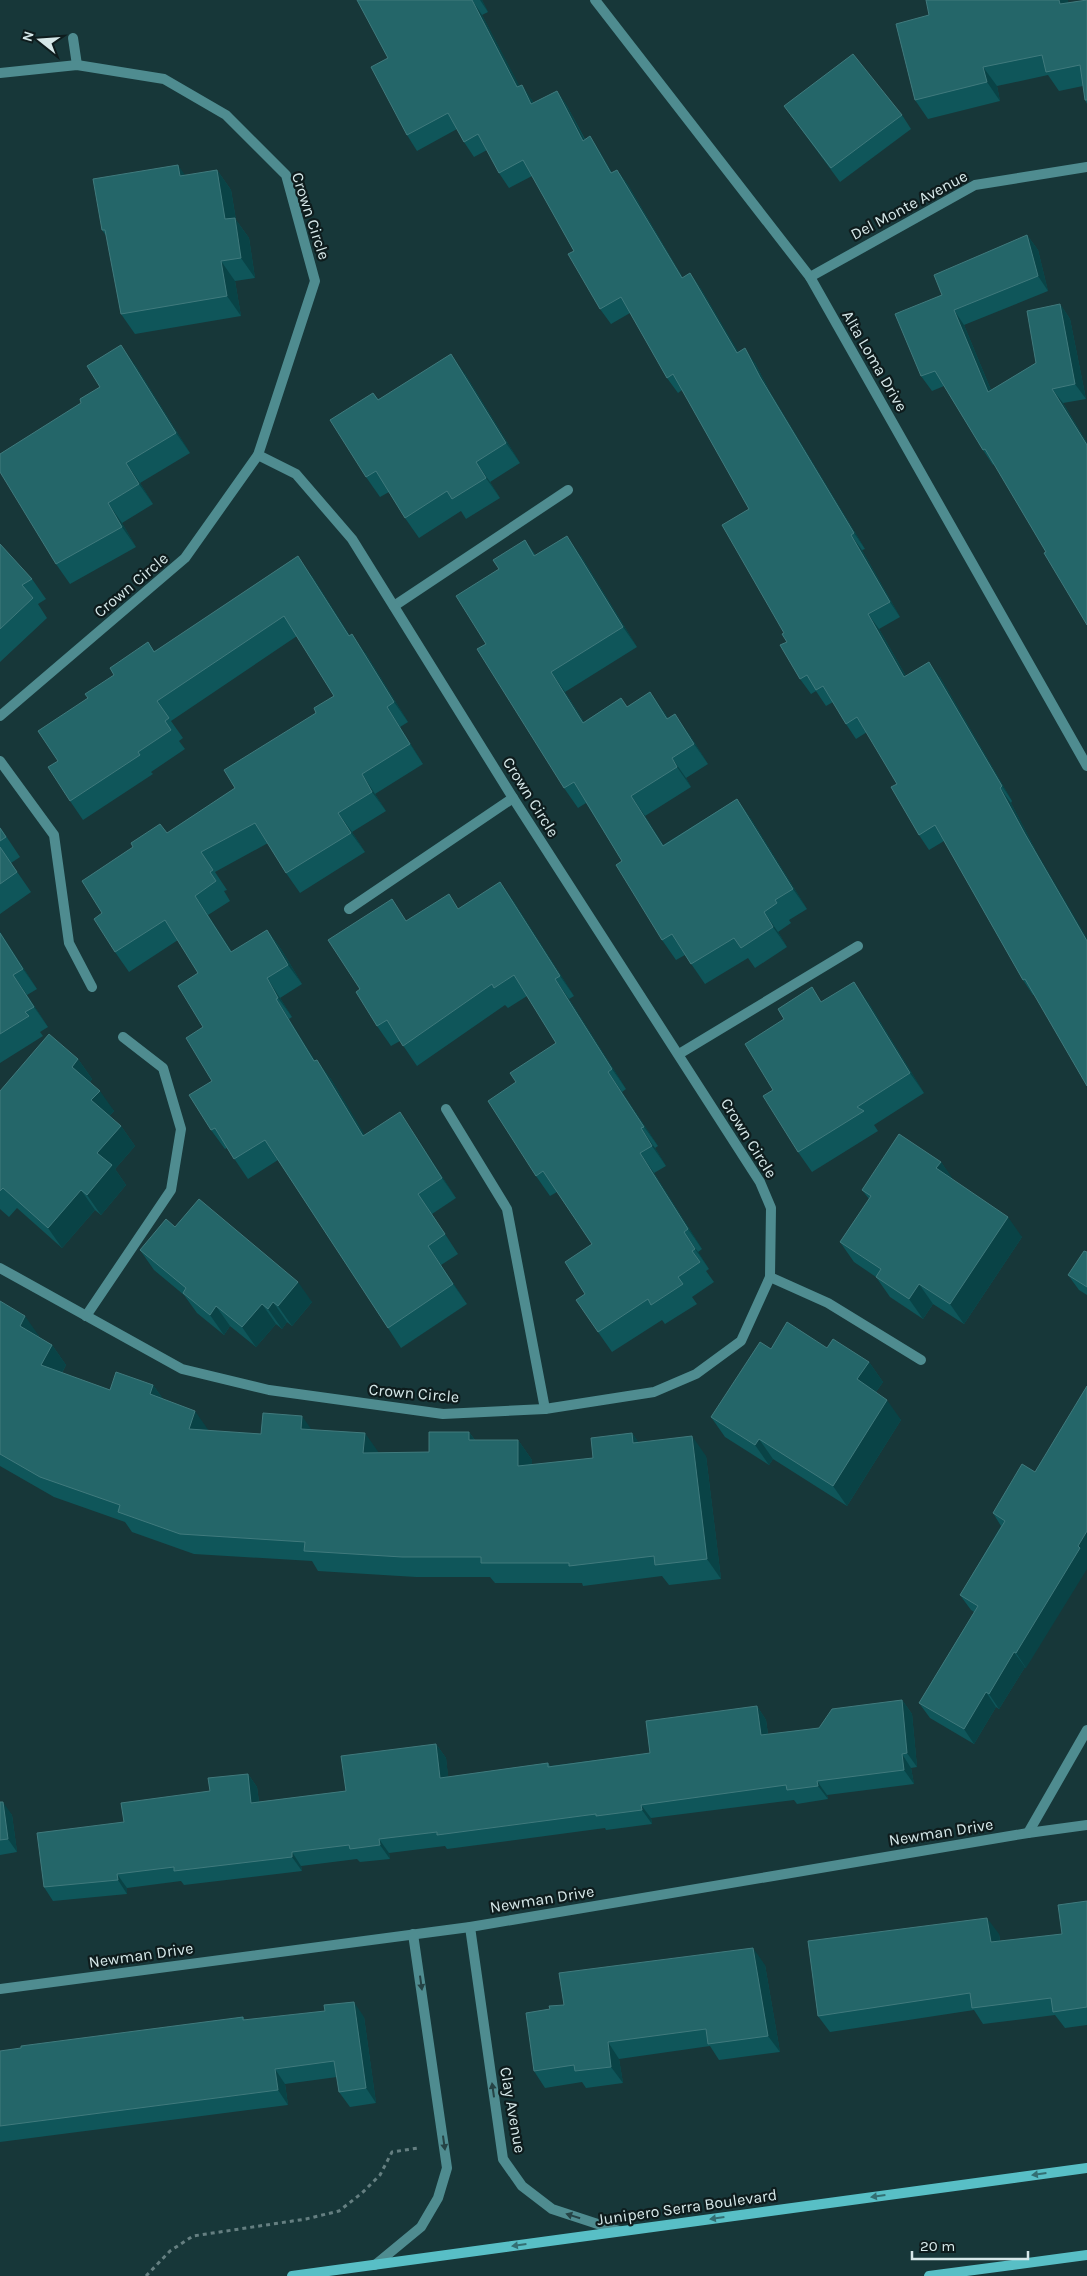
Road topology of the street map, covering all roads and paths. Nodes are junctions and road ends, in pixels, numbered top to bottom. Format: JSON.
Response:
{"nodes":[{"id":1,"x":595,"y":0,"type":"edge"},
{"id":2,"x":73,"y":38,"type":"dead end"},
{"id":3,"x":77,"y":65,"type":"junction"},
{"id":4,"x":0,"y":73,"type":"edge"},
{"id":5,"x":1087,"y":167,"type":"edge"},
{"id":6,"x":810,"y":276,"type":"junction"},
{"id":7,"x":258,"y":455,"type":"junction"},
{"id":8,"x":568,"y":490,"type":"dead end"},
{"id":9,"x":394,"y":606,"type":"junction"},
{"id":10,"x":0,"y":716,"type":"edge"},
{"id":11,"x":0,"y":761,"type":"edge"},
{"id":12,"x":1087,"y":766,"type":"edge"},
{"id":13,"x":513,"y":798,"type":"junction"},
{"id":14,"x":348,"y":909,"type":"dead end"},
{"id":15,"x":858,"y":946,"type":"dead end"},
{"id":16,"x":92,"y":987,"type":"dead end"},
{"id":17,"x":123,"y":1037,"type":"dead end"},
{"id":18,"x":678,"y":1054,"type":"junction"},
{"id":19,"x":446,"y":1108,"type":"dead end"},
{"id":20,"x":0,"y":1268,"type":"edge"},
{"id":21,"x":770,"y":1277,"type":"junction"},
{"id":22,"x":86,"y":1316,"type":"junction"},
{"id":23,"x":921,"y":1360,"type":"dead end"},
{"id":24,"x":545,"y":1409,"type":"junction"},
{"id":25,"x":1087,"y":1730,"type":"edge"},
{"id":26,"x":1087,"y":1825,"type":"edge"},
{"id":27,"x":1028,"y":1833,"type":"junction"},
{"id":28,"x":470,"y":1926,"type":"junction"},
{"id":29,"x":413,"y":1934,"type":"junction"},
{"id":30,"x":0,"y":1989,"type":"edge"},
{"id":31,"x":392,"y":2152,"type":"dead end"},
{"id":32,"x":1087,"y":2168,"type":"edge"},
{"id":33,"x":619,"y":2231,"type":"junction"},
{"id":34,"x":1087,"y":2255,"type":"edge"},
{"id":35,"x":375,"y":2265,"type":"junction"},
{"id":36,"x":146,"y":2276,"type":"edge"},
{"id":37,"x":292,"y":2276,"type":"edge"},
{"id":38,"x":929,"y":2276,"type":"edge"}],
"edges":[{"from":1,"to":6,"type":"street","name":"Alta Loma Drive"},
{"from":2,"to":3,"type":"street"},
{"from":3,"to":4,"type":"street","name":"Crown Circle"},
{"from":3,"to":7,"type":"street","name":"Crown Circle"},
{"from":5,"to":6,"type":"street","name":"Del Monte Avenue"},
{"from":6,"to":12,"type":"street","name":"Alta Loma Drive"},
{"from":7,"to":9,"type":"street","name":"Crown Circle"},
{"from":7,"to":10,"type":"street","name":"Crown Circle"},
{"from":8,"to":9,"type":"street"},
{"from":9,"to":13,"type":"street","name":"Crown Circle"},
{"from":11,"to":16,"type":"street"},
{"from":13,"to":14,"type":"street"},
{"from":13,"to":18,"type":"street","name":"Crown Circle"},
{"from":15,"to":18,"type":"street"},
{"from":17,"to":22,"type":"street"},
{"from":18,"to":21,"type":"street","name":"Crown Circle"},
{"from":19,"to":24,"type":"street"},
{"from":20,"to":22,"type":"street","name":"Crown Circle"},
{"from":21,"to":23,"type":"street"},
{"from":21,"to":24,"type":"street","name":"Crown Circle"},
{"from":22,"to":24,"type":"street","name":"Crown Circle"},
{"from":25,"to":27,"type":"street"},
{"from":26,"to":27,"type":"street","name":"Newman Drive"},
{"from":27,"to":28,"type":"street","name":"Newman Drive"},
{"from":28,"to":29,"type":"street","name":"Newman Drive"},
{"from":33,"to":28,"type":"street","name":"Clay Avenue","one_way":true},
{"from":29,"to":30,"type":"street","name":"Newman Drive"},
{"from":29,"to":35,"type":"street","one_way":true},
{"from":31,"to":36,"type":"path"},
{"from":32,"to":33,"type":"main road","name":"Junipero Serra Boulevard","one_way":true},
{"from":33,"to":35,"type":"main road","name":"Junipero Serra Boulevard","one_way":true},
{"from":34,"to":38,"type":"main road"},
{"from":35,"to":37,"type":"main road","name":"Junipero Serra Boulevard"}]}
